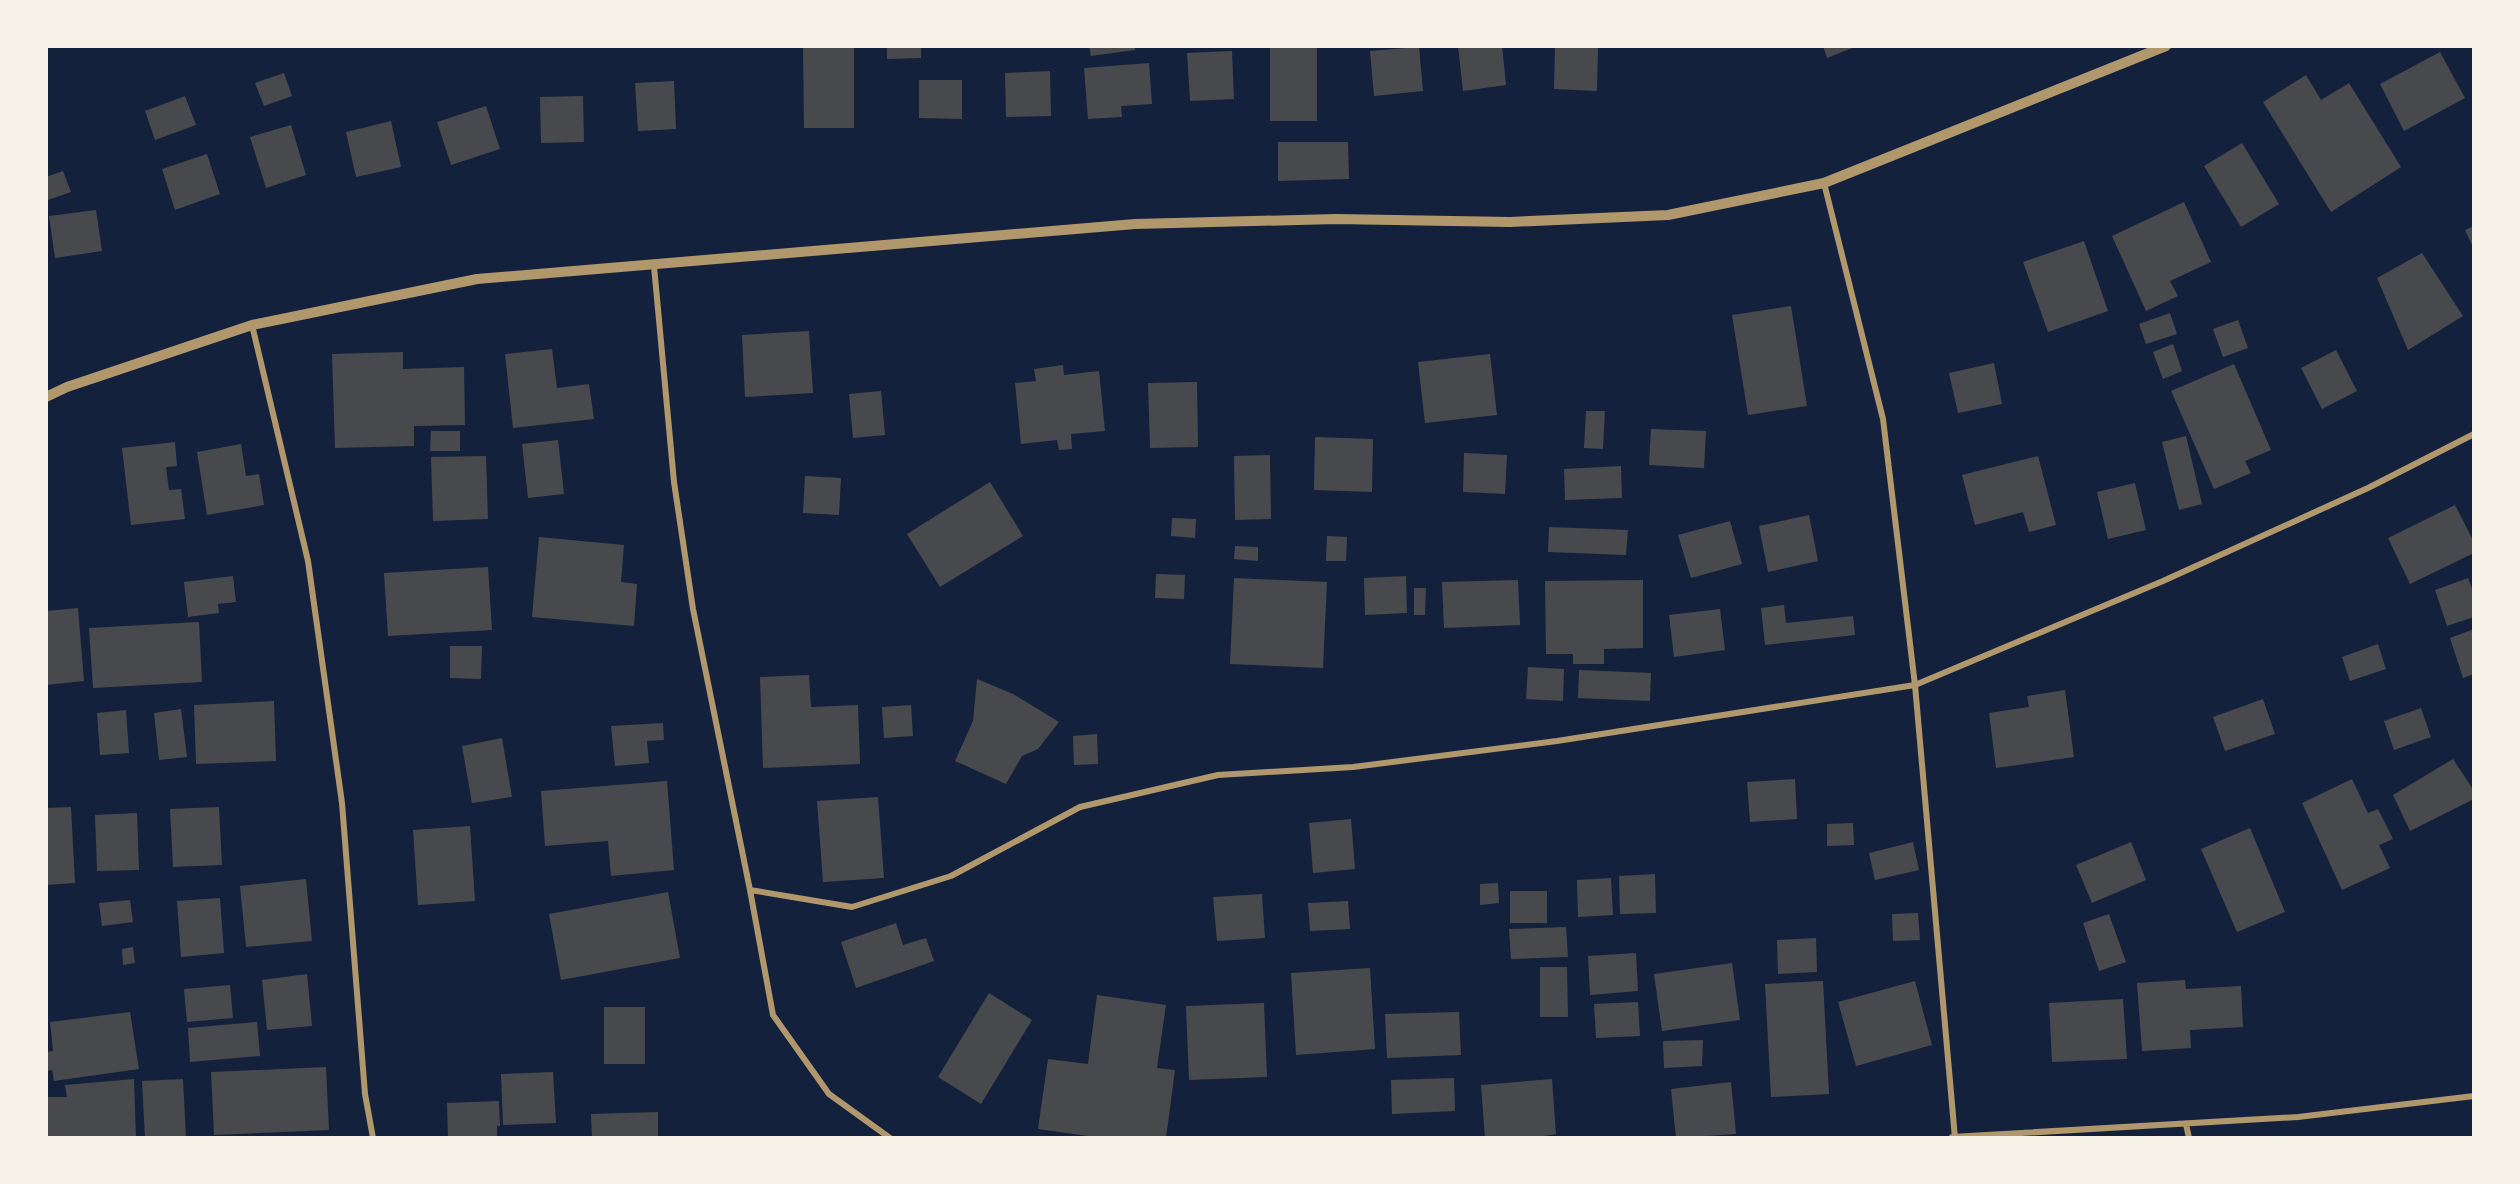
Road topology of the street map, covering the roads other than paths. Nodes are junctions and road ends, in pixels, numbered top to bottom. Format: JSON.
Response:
{"nodes":[{"id":1,"x":2166,"y":46,"type":"edge"},
{"id":2,"x":1824,"y":183,"type":"junction"},
{"id":3,"x":654,"y":266,"type":"junction"},
{"id":4,"x":252,"y":325,"type":"junction"},
{"id":5,"x":46,"y":397,"type":"edge"},
{"id":6,"x":2474,"y":434,"type":"edge"},
{"id":7,"x":1915,"y":685,"type":"junction"},
{"id":8,"x":750,"y":890,"type":"junction"},
{"id":9,"x":2474,"y":1096,"type":"edge"},
{"id":10,"x":2186,"y":1124,"type":"junction"},
{"id":11,"x":373,"y":1137,"type":"edge"},
{"id":12,"x":890,"y":1137,"type":"edge"},
{"id":13,"x":1954,"y":1137,"type":"edge"},
{"id":14,"x":2189,"y":1137,"type":"edge"}],
"edges":[{"from":1,"to":2,"type":"street"},
{"from":2,"to":3,"type":"street"},
{"from":2,"to":7,"type":"street"},
{"from":3,"to":4,"type":"street"},
{"from":3,"to":8,"type":"street"},
{"from":4,"to":5,"type":"street"},
{"from":4,"to":11,"type":"street"},
{"from":6,"to":7,"type":"street"},
{"from":7,"to":8,"type":"street"},
{"from":7,"to":13,"type":"street"},
{"from":8,"to":12,"type":"street"},
{"from":9,"to":10,"type":"street"},
{"from":10,"to":13,"type":"street"},
{"from":10,"to":14,"type":"street"}]}
